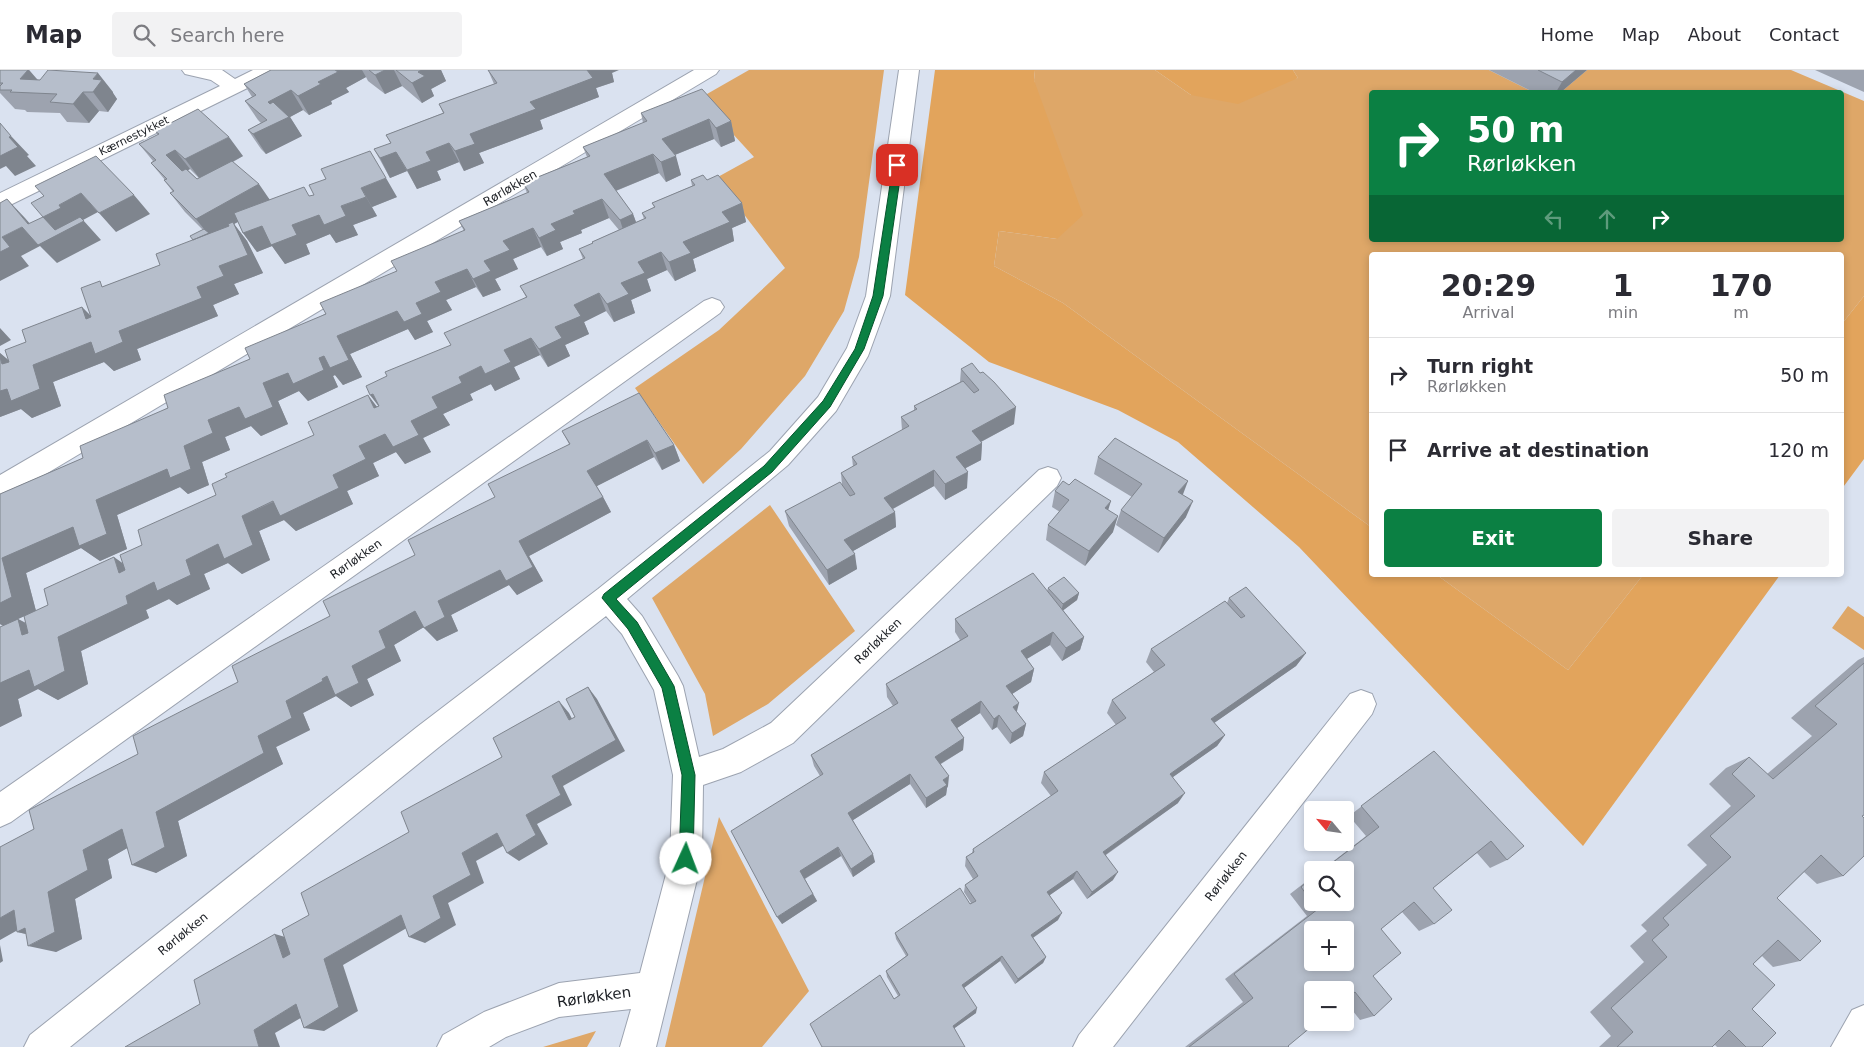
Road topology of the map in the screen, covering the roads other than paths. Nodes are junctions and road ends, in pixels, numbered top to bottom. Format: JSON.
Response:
{"nodes":[{"id":1,"x":192,"y":70,"type":"edge"},
{"id":2,"x":269,"y":70,"type":"edge"},
{"id":3,"x":710,"y":70,"type":"edge"},
{"id":4,"x":909,"y":70,"type":"edge"},
{"id":5,"x":234,"y":87,"type":"junction"},
{"id":6,"x":0,"y":202,"type":"edge"},
{"id":7,"x":712,"y":307,"type":"dead end"},
{"id":8,"x":1048,"y":478,"type":"dead end"},
{"id":9,"x":0,"y":488,"type":"edge"},
{"id":10,"x":608,"y":598,"type":"junction"},
{"id":11,"x":1361,"y":704,"type":"dead end"},
{"id":12,"x":688,"y":775,"type":"junction"},
{"id":13,"x":0,"y":811,"type":"edge"},
{"id":14,"x":652,"y":989,"type":"junction"},
{"id":15,"x":1864,"y":1022,"type":"edge"},
{"id":16,"x":42,"y":1047,"type":"edge"},
{"id":17,"x":455,"y":1047,"type":"edge"},
{"id":18,"x":638,"y":1047,"type":"edge"},
{"id":19,"x":1091,"y":1047,"type":"edge"},
{"id":20,"x":1849,"y":1047,"type":"edge"}],
"edges":[{"from":1,"to":5,"type":"street"},
{"from":2,"to":5,"type":"street","name":"Kærnestykket"},
{"from":3,"to":9,"type":"street","name":"Rørløkken"},
{"from":4,"to":10,"type":"street","name":"Rørløkken"},
{"from":5,"to":6,"type":"street","name":"Kærnestykket"},
{"from":7,"to":13,"type":"street","name":"Rørløkken"},
{"from":8,"to":12,"type":"street","name":"Rørløkken"},
{"from":10,"to":12,"type":"street","name":"Rørløkken"},
{"from":10,"to":16,"type":"street","name":"Rørløkken"},
{"from":11,"to":19,"type":"street","name":"Rørløkken"},
{"from":12,"to":14,"type":"street","name":"Rørløkken"},
{"from":14,"to":17,"type":"street","name":"Rørløkken"},
{"from":14,"to":18,"type":"street","name":"Rørløkken"},
{"from":15,"to":20,"type":"street"}]}
